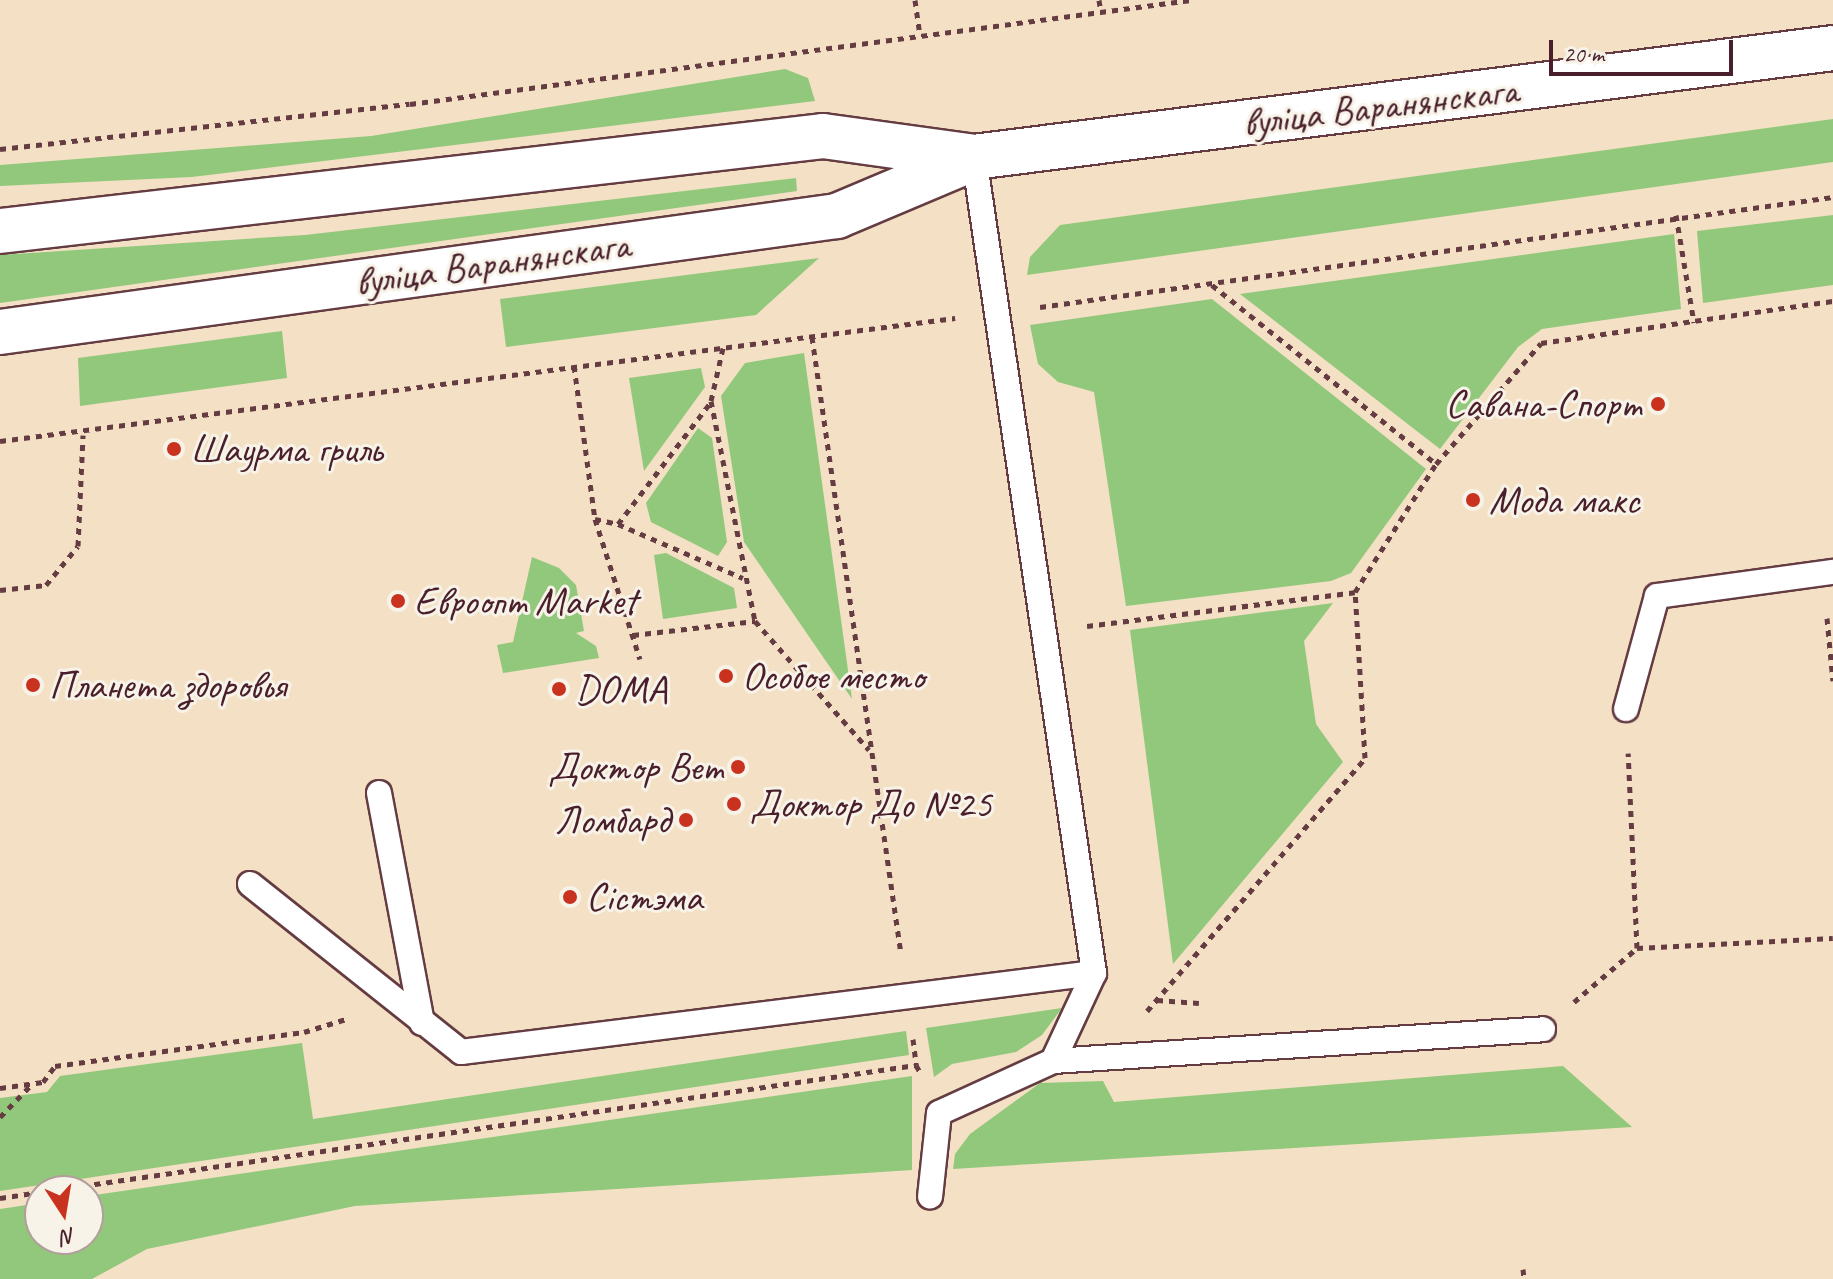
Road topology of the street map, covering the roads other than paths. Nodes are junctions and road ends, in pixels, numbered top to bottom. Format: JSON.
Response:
{"nodes":[{"id":1,"x":1833,"y":48,"type":"edge"},
{"id":2,"x":974,"y":157,"type":"junction"},
{"id":3,"x":0,"y":231,"type":"edge"},
{"id":4,"x":0,"y":332,"type":"edge"},
{"id":5,"x":1828,"y":573,"type":"edge"},
{"id":6,"x":1626,"y":709,"type":"dead end"},
{"id":7,"x":379,"y":793,"type":"dead end"},
{"id":8,"x":250,"y":884,"type":"dead end"},
{"id":9,"x":1094,"y":973,"type":"junction"},
{"id":10,"x":422,"y":1023,"type":"junction"},
{"id":11,"x":1543,"y":1029,"type":"road end"},
{"id":12,"x":1053,"y":1061,"type":"junction"},
{"id":13,"x":930,"y":1197,"type":"dead end"}],
"edges":[{"from":1,"to":2,"type":"main road","name":"вуліца Варанянскага"},
{"from":2,"to":3,"type":"main road","name":"вуліца Варанянскага"},
{"from":2,"to":4,"type":"main road","name":"вуліца Варанянскага"},
{"from":2,"to":9,"type":"lane"},
{"from":5,"to":6,"type":"lane"},
{"from":7,"to":10,"type":"lane"},
{"from":8,"to":10,"type":"lane"},
{"from":9,"to":10,"type":"lane"},
{"from":9,"to":12,"type":"lane"},
{"from":11,"to":12,"type":"lane"},
{"from":12,"to":13,"type":"lane"}]}
